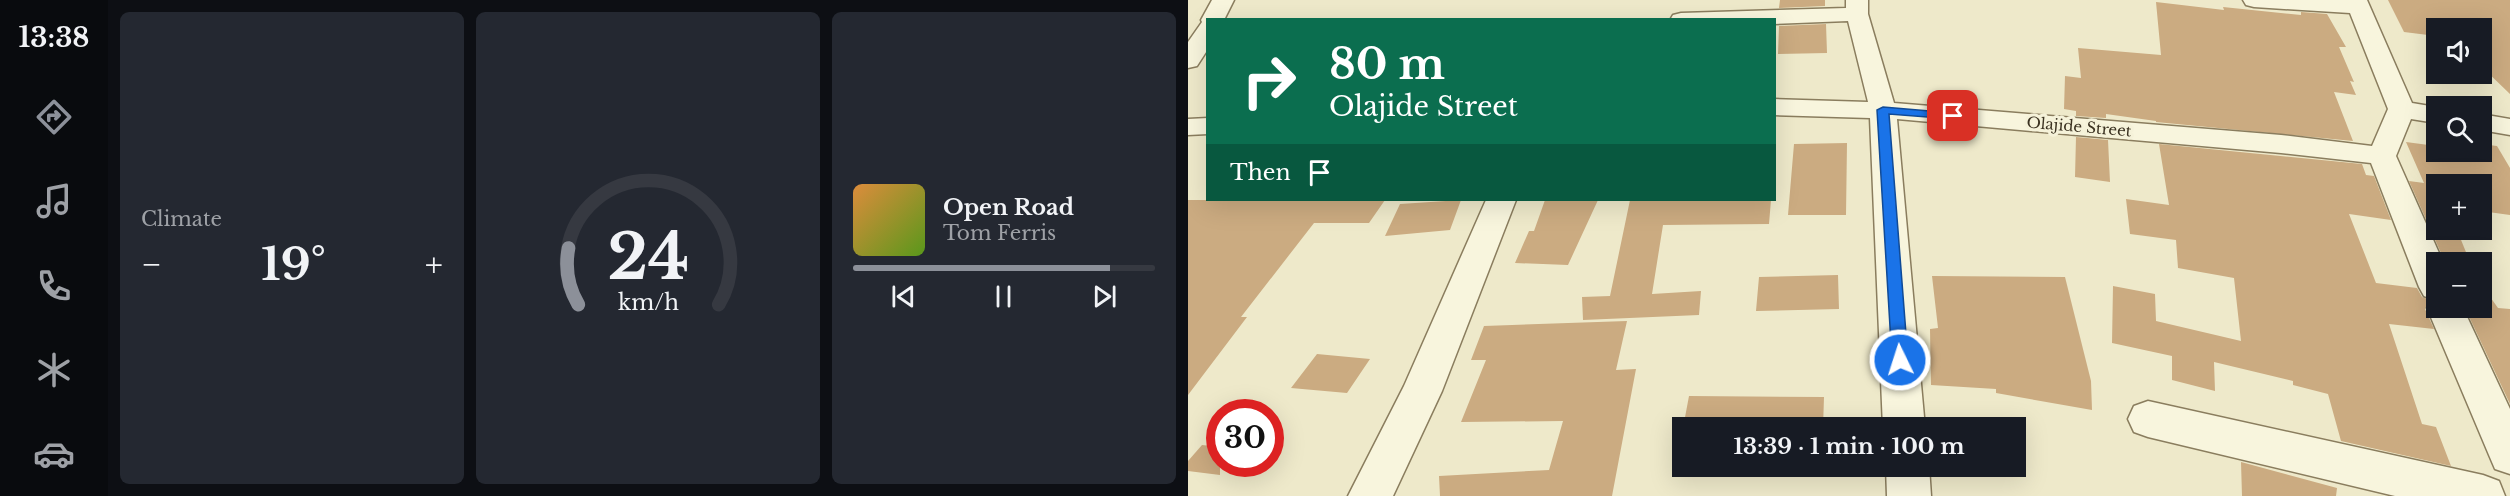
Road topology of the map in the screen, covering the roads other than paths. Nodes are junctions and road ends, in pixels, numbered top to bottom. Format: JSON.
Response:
{"nodes":[{"id":1,"x":1222,"y":0,"type":"edge"},
{"id":2,"x":2254,"y":0,"type":"edge"},
{"id":3,"x":2358,"y":3,"type":"edge"},
{"id":4,"x":1857,"y":7,"type":"edge"},
{"id":5,"x":1213,"y":18,"type":"edge"},
{"id":6,"x":1708,"y":18,"type":"edge"},
{"id":7,"x":1206,"y":31,"type":"edge"},
{"id":8,"x":1188,"y":61,"type":"edge"},
{"id":9,"x":1776,"y":107,"type":"edge"},
{"id":10,"x":2401,"y":109,"type":"junction"},
{"id":11,"x":1883,"y":110,"type":"junction"},
{"id":12,"x":2426,"y":113,"type":"edge"},
{"id":13,"x":2492,"y":124,"type":"edge"},
{"id":14,"x":1206,"y":126,"type":"edge"},
{"id":15,"x":1188,"y":127,"type":"edge"},
{"id":16,"x":2510,"y":127,"type":"edge"},
{"id":17,"x":2382,"y":156,"type":"junction"},
{"id":18,"x":1502,"y":201,"type":"edge"},
{"id":19,"x":2426,"y":263,"type":"edge"},
{"id":20,"x":2449,"y":318,"type":"edge"},
{"id":21,"x":1903,"y":417,"type":"edge"},
{"id":22,"x":2148,"y":419,"type":"dead end"},
{"id":23,"x":2510,"y":455,"type":"edge"},
{"id":24,"x":1908,"y":477,"type":"edge"},
{"id":25,"x":1370,"y":496,"type":"edge"},
{"id":26,"x":1909,"y":496,"type":"edge"},
{"id":27,"x":2482,"y":496,"type":"edge"}],
"edges":[{"from":1,"to":5,"type":"street"},
{"from":2,"to":3,"type":"street"},
{"from":3,"to":10,"type":"street"},
{"from":4,"to":6,"type":"street"},
{"from":4,"to":11,"type":"street"},
{"from":7,"to":8,"type":"street"},
{"from":9,"to":11,"type":"street","name":"Olajide Street"},
{"from":10,"to":12,"type":"street"},
{"from":10,"to":17,"type":"street"},
{"from":11,"to":17,"type":"street","name":"Olajide Street"},
{"from":11,"to":21,"type":"street"},
{"from":13,"to":16,"type":"street"},
{"from":14,"to":15,"type":"street"},
{"from":17,"to":19,"type":"street"},
{"from":18,"to":25,"type":"street"},
{"from":20,"to":23,"type":"street"},
{"from":22,"to":27,"type":"street"},
{"from":24,"to":26,"type":"street"}]}
